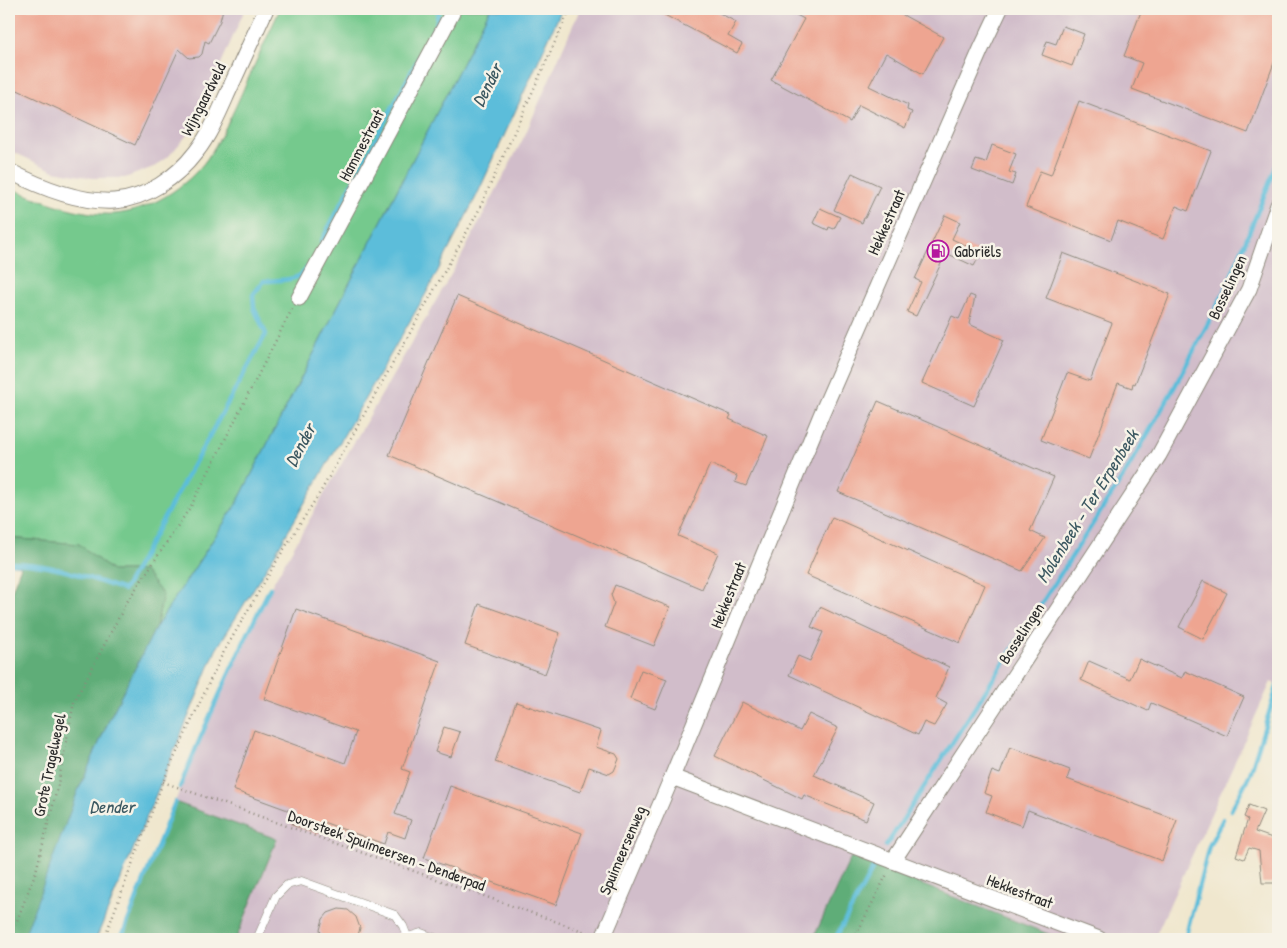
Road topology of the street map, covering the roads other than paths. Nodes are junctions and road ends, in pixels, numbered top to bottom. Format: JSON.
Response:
{"nodes":[{"id":1,"x":266,"y":9,"type":"edge"},
{"id":2,"x":451,"y":9,"type":"edge"},
{"id":3,"x":1000,"y":9,"type":"edge"},
{"id":4,"x":9,"y":172,"type":"edge"},
{"id":5,"x":1278,"y":205,"type":"edge"},
{"id":6,"x":298,"y":298,"type":"road end"},
{"id":7,"x":672,"y":777,"type":"junction"},
{"id":8,"x":893,"y":861,"type":"junction"},
{"id":9,"x":408,"y":938,"type":"edge"},
{"id":10,"x":603,"y":938,"type":"road end"},
{"id":11,"x":257,"y":939,"type":"edge"},
{"id":12,"x":437,"y":939,"type":"edge"},
{"id":13,"x":1099,"y":939,"type":"edge"}],
"edges":[{"from":1,"to":4,"type":"street","name":"Wijngaardveld"},
{"from":2,"to":6,"type":"street","name":"Hammestraat"},
{"from":3,"to":7,"type":"street","name":"Hekkestraat"},
{"from":5,"to":8,"type":"street","name":"Bosselingen"},
{"from":7,"to":8,"type":"street","name":"Hekkestraat"},
{"from":7,"to":10,"type":"street","name":"Spuimeersenweg"},
{"from":8,"to":13,"type":"street","name":"Hekkestraat"},
{"from":9,"to":11,"type":"lane"},
{"from":9,"to":12,"type":"lane"}]}
